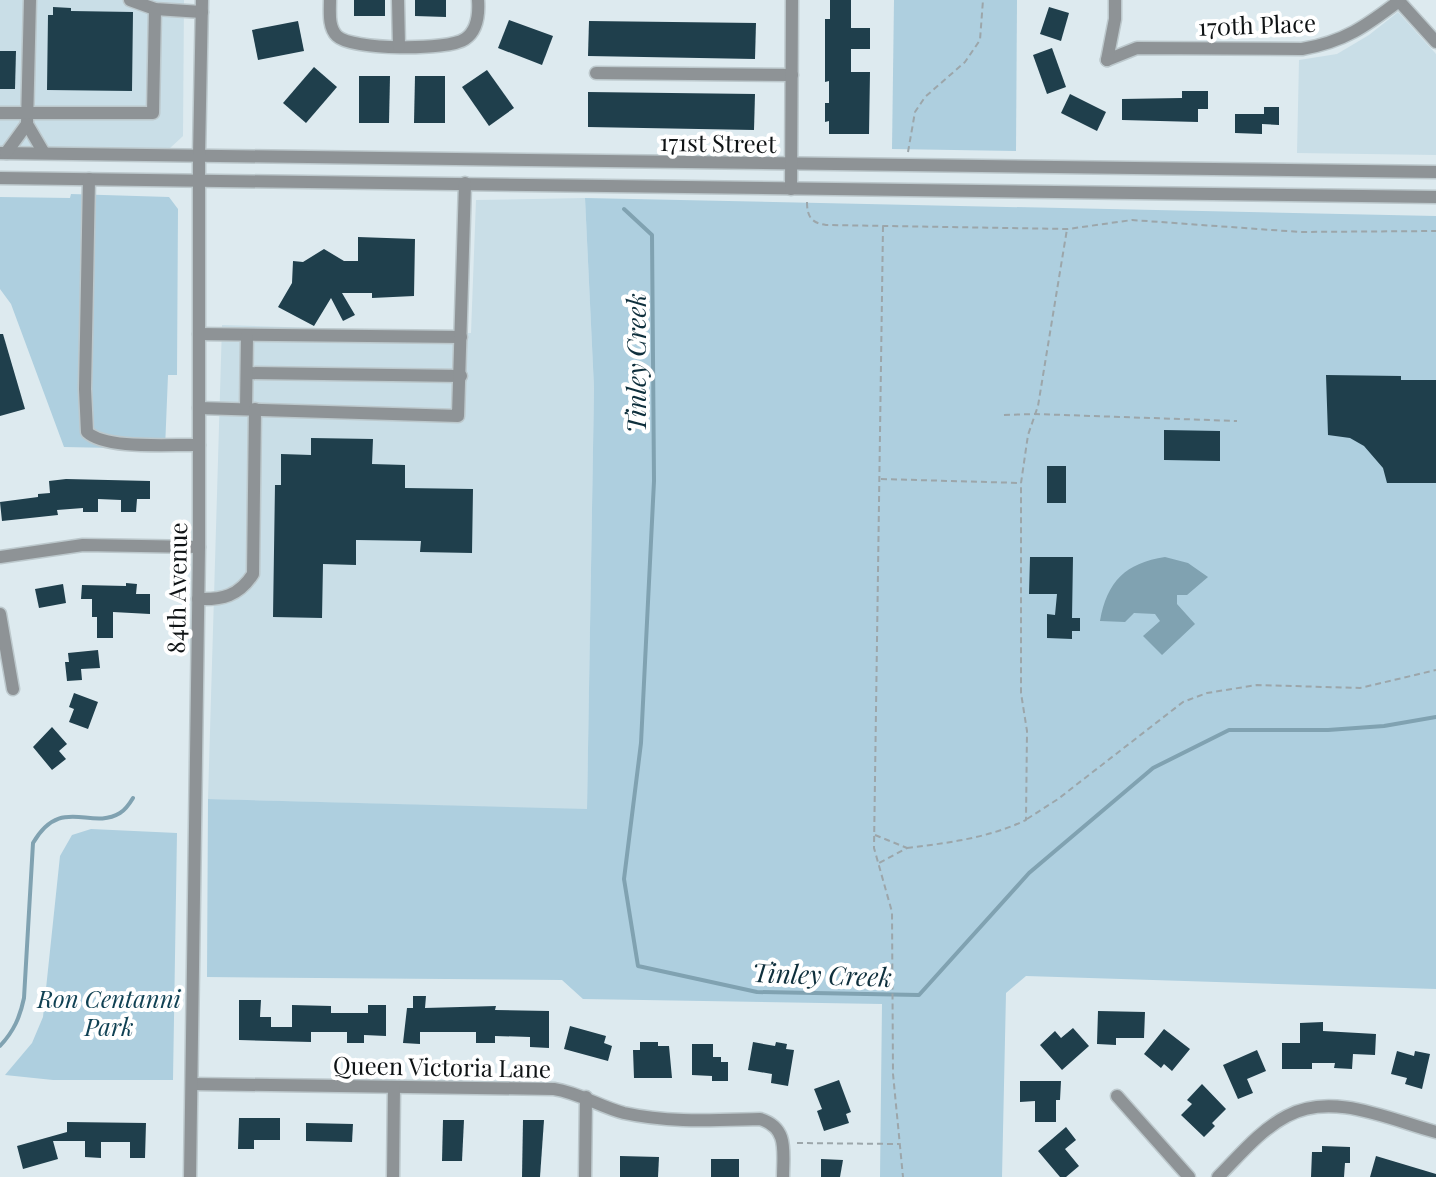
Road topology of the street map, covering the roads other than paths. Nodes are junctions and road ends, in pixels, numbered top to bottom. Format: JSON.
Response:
{"nodes":[{"id":1,"x":30,"y":0,"type":"edge"},
{"id":2,"x":130,"y":0,"type":"edge"},
{"id":3,"x":330,"y":0,"type":"edge"},
{"id":4,"x":398,"y":0,"type":"edge"},
{"id":5,"x":478,"y":0,"type":"edge"},
{"id":6,"x":792,"y":0,"type":"edge"},
{"id":7,"x":1115,"y":0,"type":"edge"},
{"id":8,"x":1399,"y":1,"type":"edge"},
{"id":9,"x":202,"y":6,"type":"edge"},
{"id":10,"x":155,"y":9,"type":"junction"},
{"id":11,"x":1436,"y":42,"type":"edge"},
{"id":12,"x":402,"y":46,"type":"junction"},
{"id":13,"x":596,"y":73,"type":"dead end"},
{"id":14,"x":792,"y":75,"type":"junction"},
{"id":15,"x":0,"y":113,"type":"edge"},
{"id":16,"x":27,"y":118,"type":"junction"},
{"id":17,"x":3,"y":153,"type":"edge"},
{"id":18,"x":44,"y":153,"type":"junction"},
{"id":19,"x":199,"y":156,"type":"junction"},
{"id":20,"x":792,"y":165,"type":"junction"},
{"id":21,"x":1436,"y":172,"type":"edge"},
{"id":22,"x":0,"y":178,"type":"edge"},
{"id":23,"x":89,"y":179,"type":"junction"},
{"id":24,"x":199,"y":181,"type":"junction"},
{"id":25,"x":465,"y":183,"type":"junction"},
{"id":26,"x":791,"y":189,"type":"junction"},
{"id":27,"x":1436,"y":197,"type":"edge"},
{"id":28,"x":199,"y":334,"type":"junction"},
{"id":29,"x":247,"y":335,"type":"junction"},
{"id":30,"x":461,"y":337,"type":"junction"},
{"id":31,"x":247,"y":373,"type":"junction"},
{"id":32,"x":461,"y":376,"type":"junction"},
{"id":33,"x":199,"y":408,"type":"junction"},
{"id":34,"x":251,"y":409,"type":"junction"},
{"id":35,"x":199,"y":445,"type":"junction"},
{"id":36,"x":199,"y":547,"type":"junction"},
{"id":37,"x":0,"y":557,"type":"edge"},
{"id":38,"x":198,"y":599,"type":"junction"},
{"id":39,"x":0,"y":614,"type":"edge"},
{"id":40,"x":13,"y":689,"type":"dead end"},
{"id":41,"x":192,"y":1084,"type":"junction"},
{"id":42,"x":394,"y":1088,"type":"junction"},
{"id":43,"x":1117,"y":1096,"type":"dead end"},
{"id":44,"x":586,"y":1097,"type":"junction"},
{"id":45,"x":1436,"y":1132,"type":"edge"},
{"id":46,"x":190,"y":1177,"type":"edge"},
{"id":47,"x":393,"y":1177,"type":"edge"},
{"id":48,"x":585,"y":1177,"type":"edge"},
{"id":49,"x":783,"y":1177,"type":"edge"},
{"id":50,"x":1189,"y":1177,"type":"edge"},
{"id":51,"x":1218,"y":1177,"type":"edge"}],
"edges":[{"from":1,"to":16,"type":"street"},
{"from":2,"to":10,"type":"street"},
{"from":3,"to":12,"type":"street"},
{"from":4,"to":12,"type":"street"},
{"from":5,"to":12,"type":"street"},
{"from":6,"to":14,"type":"street"},
{"from":7,"to":8,"type":"street","name":"170th Place"},
{"from":8,"to":11,"type":"street"},
{"from":9,"to":10,"type":"street"},
{"from":9,"to":19,"type":"street","name":"84th Avenue"},
{"from":10,"to":16,"type":"street"},
{"from":13,"to":14,"type":"street"},
{"from":14,"to":20,"type":"street"},
{"from":15,"to":16,"type":"street"},
{"from":16,"to":17,"type":"street"},
{"from":16,"to":18,"type":"street"},
{"from":17,"to":18,"type":"street","name":"171st Street"},
{"from":18,"to":19,"type":"street","name":"171st Street"},
{"from":19,"to":20,"type":"street","name":"171st Street"},
{"from":19,"to":24,"type":"street","name":"84th Avenue"},
{"from":20,"to":21,"type":"street","name":"171st Street"},
{"from":20,"to":26,"type":"street"},
{"from":22,"to":23,"type":"street","name":"171st Street"},
{"from":23,"to":24,"type":"street","name":"171st Street"},
{"from":23,"to":35,"type":"street"},
{"from":24,"to":25,"type":"street","name":"171st Street"},
{"from":24,"to":28,"type":"street","name":"84th Avenue"},
{"from":25,"to":26,"type":"street","name":"171st Street"},
{"from":25,"to":30,"type":"street"},
{"from":26,"to":27,"type":"street","name":"171st Street"},
{"from":28,"to":29,"type":"street"},
{"from":28,"to":33,"type":"street","name":"84th Avenue"},
{"from":29,"to":30,"type":"street"},
{"from":29,"to":31,"type":"street"},
{"from":30,"to":32,"type":"street"},
{"from":31,"to":32,"type":"street"},
{"from":31,"to":34,"type":"street"},
{"from":32,"to":34,"type":"street"},
{"from":33,"to":34,"type":"street"},
{"from":33,"to":35,"type":"street","name":"84th Avenue"},
{"from":34,"to":38,"type":"street"},
{"from":35,"to":36,"type":"street","name":"84th Avenue"},
{"from":36,"to":37,"type":"street"},
{"from":36,"to":38,"type":"street","name":"84th Avenue"},
{"from":38,"to":41,"type":"street","name":"84th Avenue"},
{"from":39,"to":40,"type":"street"},
{"from":41,"to":42,"type":"street","name":"Queen Victoria Lane"},
{"from":41,"to":46,"type":"street","name":"84th Avenue"},
{"from":42,"to":44,"type":"street","name":"Queen Victoria Lane"},
{"from":42,"to":47,"type":"street"},
{"from":43,"to":50,"type":"street"},
{"from":44,"to":48,"type":"street"},
{"from":44,"to":49,"type":"street","name":"Queen Victoria Lane"},
{"from":45,"to":51,"type":"street"}]}
